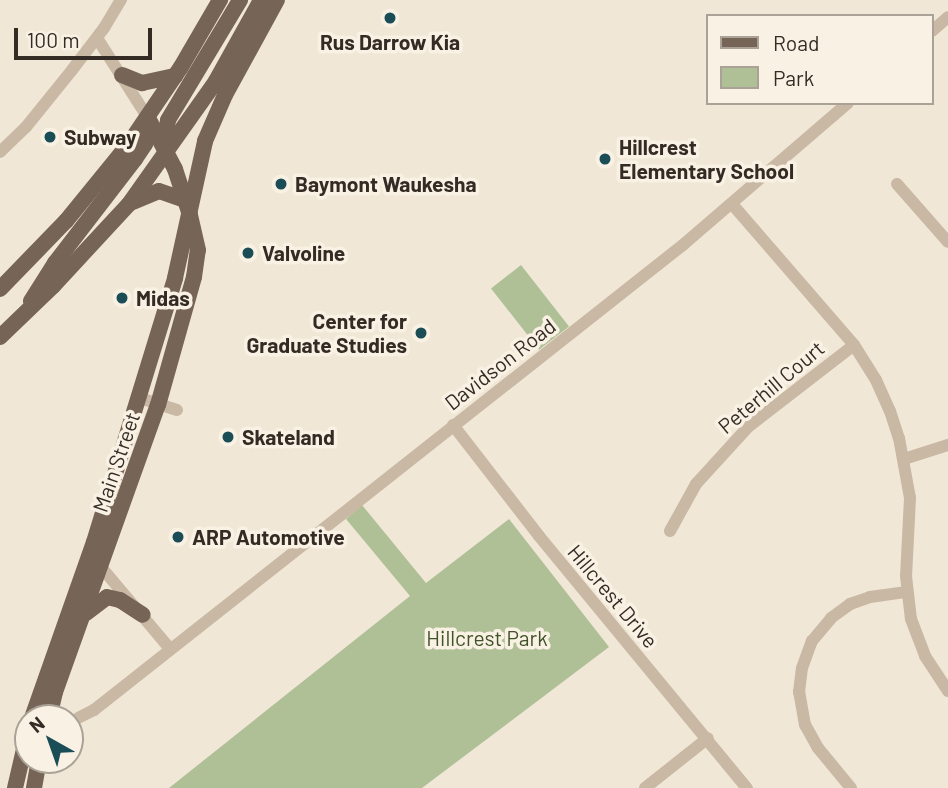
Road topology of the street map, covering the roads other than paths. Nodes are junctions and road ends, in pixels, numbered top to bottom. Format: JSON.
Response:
{"nodes":[{"id":1,"x":121,"y":0,"type":"edge"},
{"id":2,"x":220,"y":0,"type":"edge"},
{"id":3,"x":240,"y":0,"type":"edge"},
{"id":4,"x":261,"y":0,"type":"edge"},
{"id":5,"x":277,"y":0,"type":"edge"},
{"id":6,"x":948,"y":17,"type":"edge"},
{"id":7,"x":934,"y":29,"type":"edge"},
{"id":8,"x":97,"y":38,"type":"junction"},
{"id":9,"x":122,"y":75,"type":"junction"},
{"id":10,"x":175,"y":76,"type":"junction"},
{"id":11,"x":846,"y":105,"type":"edge"},
{"id":12,"x":148,"y":118,"type":"junction"},
{"id":13,"x":0,"y":152,"type":"edge"},
{"id":14,"x":168,"y":152,"type":"junction"},
{"id":15,"x":897,"y":184,"type":"dead end"},
{"id":16,"x":129,"y":204,"type":"junction"},
{"id":17,"x":732,"y":204,"type":"junction"},
{"id":18,"x":188,"y":208,"type":"junction"},
{"id":19,"x":66,"y":221,"type":"junction"},
{"id":20,"x":948,"y":242,"type":"edge"},
{"id":21,"x":175,"y":278,"type":"junction"},
{"id":22,"x":0,"y":289,"type":"edge"},
{"id":23,"x":0,"y":304,"type":"edge"},
{"id":24,"x":25,"y":313,"type":"junction"},
{"id":25,"x":180,"y":330,"type":"junction"},
{"id":26,"x":0,"y":335,"type":"edge"},
{"id":27,"x":854,"y":345,"type":"junction"},
{"id":28,"x":137,"y":397,"type":"junction"},
{"id":29,"x":158,"y":405,"type":"junction"},
{"id":30,"x":177,"y":410,"type":"dead end"},
{"id":31,"x":453,"y":425,"type":"junction"},
{"id":32,"x":948,"y":445,"type":"edge"},
{"id":33,"x":904,"y":459,"type":"junction"},
{"id":34,"x":670,"y":531,"type":"dead end"},
{"id":35,"x":95,"y":561,"type":"junction"},
{"id":36,"x":907,"y":592,"type":"junction"},
{"id":37,"x":84,"y":615,"type":"junction"},
{"id":38,"x":143,"y":615,"type":"junction"},
{"id":39,"x":170,"y":649,"type":"junction"},
{"id":40,"x":948,"y":691,"type":"edge"},
{"id":41,"x":38,"y":704,"type":"edge"},
{"id":42,"x":52,"y":704,"type":"edge"},
{"id":43,"x":84,"y":715,"type":"edge"},
{"id":44,"x":708,"y":738,"type":"junction"},
{"id":45,"x":645,"y":788,"type":"edge"},
{"id":46,"x":747,"y":788,"type":"edge"},
{"id":47,"x":851,"y":788,"type":"edge"}],
"edges":[{"from":1,"to":8,"type":"street"},
{"from":2,"to":10,"type":"main road"},
{"from":3,"to":14,"type":"main road"},
{"from":4,"to":14,"type":"main road"},
{"from":5,"to":18,"type":"main road"},
{"from":6,"to":7,"type":"street"},
{"from":8,"to":9,"type":"street"},
{"from":8,"to":13,"type":"street"},
{"from":9,"to":10,"type":"main road"},
{"from":9,"to":12,"type":"street"},
{"from":10,"to":12,"type":"main road"},
{"from":11,"to":17,"type":"street","name":"Davidson Road"},
{"from":12,"to":14,"type":"main road","name":"Main Street"},
{"from":12,"to":19,"type":"main road"},
{"from":12,"to":24,"type":"main road"},
{"from":14,"to":16,"type":"main road"},
{"from":14,"to":18,"type":"main road","name":"Main Street"},
{"from":15,"to":20,"type":"street"},
{"from":16,"to":18,"type":"main road"},
{"from":16,"to":24,"type":"main road"},
{"from":17,"to":27,"type":"street"},
{"from":17,"to":31,"type":"street","name":"Davidson Road"},
{"from":18,"to":21,"type":"main road","name":"Main Street"},
{"from":18,"to":25,"type":"main road","name":"Main Street"},
{"from":19,"to":22,"type":"main road"},
{"from":19,"to":23,"type":"main road"},
{"from":21,"to":25,"type":"main road"},
{"from":21,"to":28,"type":"main road","name":"Main Street"},
{"from":24,"to":26,"type":"main road"},
{"from":25,"to":29,"type":"main road","name":"Main Street"},
{"from":27,"to":33,"type":"street"},
{"from":27,"to":34,"type":"street","name":"Peterhill Court"},
{"from":28,"to":29,"type":"street"},
{"from":28,"to":35,"type":"main road","name":"Main Street"},
{"from":29,"to":30,"type":"street"},
{"from":29,"to":35,"type":"main road","name":"Main Street"},
{"from":31,"to":39,"type":"street","name":"Davidson Road"},
{"from":31,"to":44,"type":"street","name":"Hillcrest Drive"},
{"from":32,"to":33,"type":"street"},
{"from":33,"to":36,"type":"street"},
{"from":35,"to":37,"type":"main road","name":"Main Street"},
{"from":35,"to":38,"type":"street"},
{"from":35,"to":41,"type":"main road","name":"Main Street"},
{"from":36,"to":40,"type":"street"},
{"from":36,"to":47,"type":"street"},
{"from":37,"to":38,"type":"main road"},
{"from":37,"to":42,"type":"main road","name":"Main Street"},
{"from":38,"to":39,"type":"street"},
{"from":39,"to":43,"type":"street","name":"Davidson Road"},
{"from":44,"to":45,"type":"street"},
{"from":44,"to":46,"type":"street","name":"Hillcrest Drive"}]}
